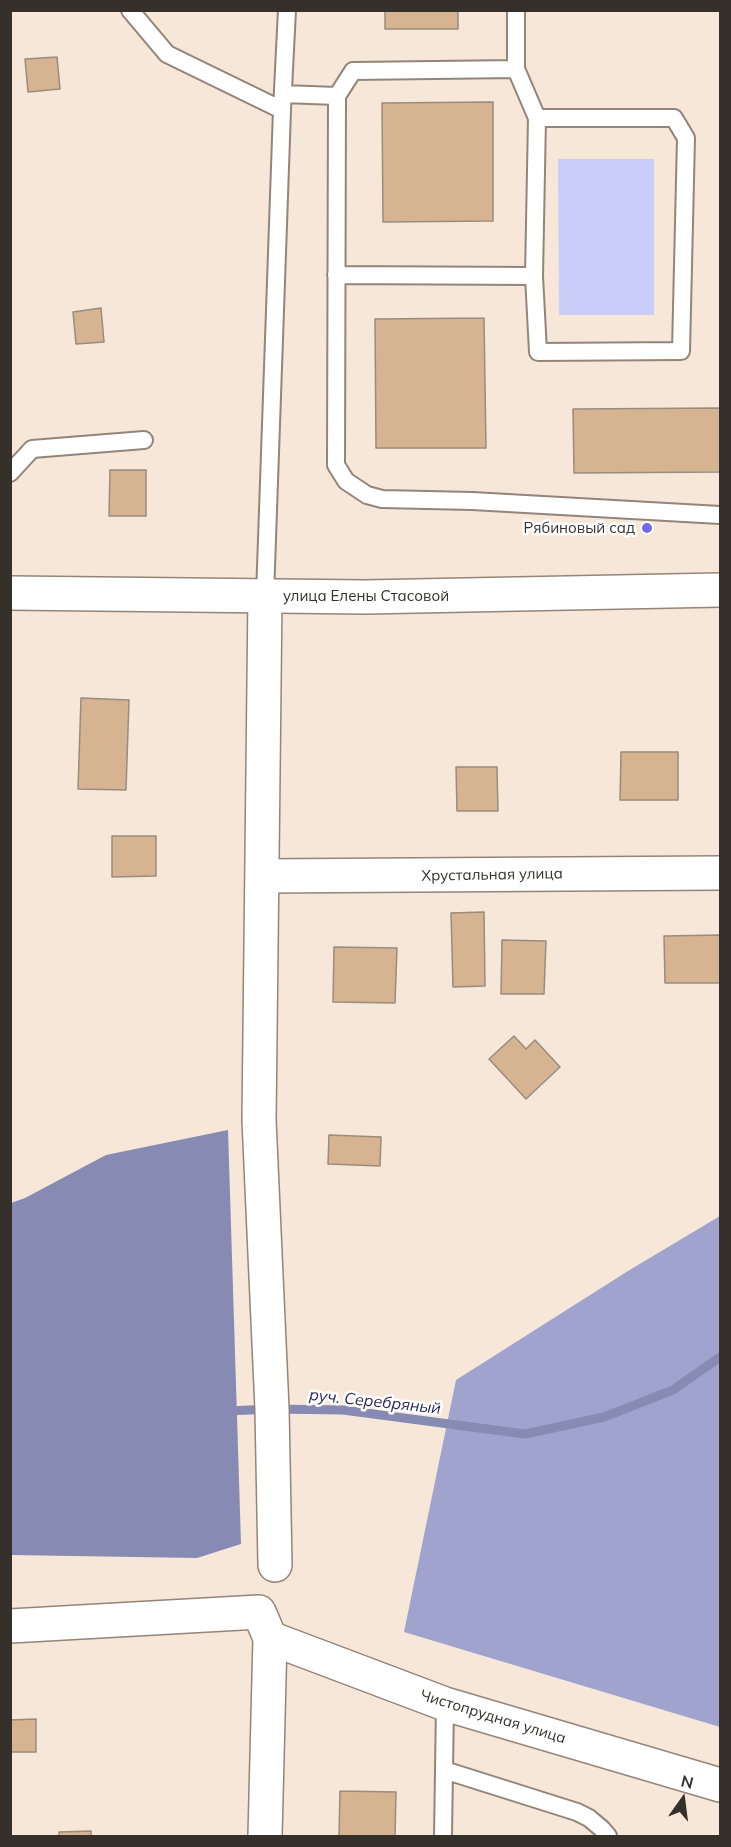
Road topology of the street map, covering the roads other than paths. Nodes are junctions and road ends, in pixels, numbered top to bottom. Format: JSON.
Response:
{"nodes":[{"id":1,"x":130,"y":10,"type":"edge"},
{"id":2,"x":287,"y":10,"type":"edge"},
{"id":3,"x":516,"y":10,"type":"edge"},
{"id":4,"x":516,"y":69,"type":"junction"},
{"id":5,"x":337,"y":96,"type":"junction"},
{"id":6,"x":283,"y":102,"type":"junction"},
{"id":7,"x":537,"y":118,"type":"junction"},
{"id":8,"x":336,"y":275,"type":"junction"},
{"id":9,"x":534,"y":276,"type":"junction"},
{"id":10,"x":144,"y":440,"type":"dead end"},
{"id":11,"x":10,"y":474,"type":"edge"},
{"id":12,"x":720,"y":515,"type":"edge"},
{"id":13,"x":720,"y":590,"type":"edge"},
{"id":14,"x":10,"y":593,"type":"edge"},
{"id":15,"x":265,"y":596,"type":"junction"},
{"id":16,"x":720,"y":873,"type":"edge"},
{"id":17,"x":262,"y":876,"type":"junction"},
{"id":18,"x":275,"y":1565,"type":"dead end"},
{"id":19,"x":264,"y":1625,"type":"junction"},
{"id":20,"x":10,"y":1626,"type":"edge"},
{"id":21,"x":444,"y":1704,"type":"junction"},
{"id":22,"x":444,"y":1770,"type":"junction"},
{"id":23,"x":720,"y":1785,"type":"edge"},
{"id":24,"x":266,"y":1836,"type":"edge"},
{"id":25,"x":443,"y":1836,"type":"edge"},
{"id":26,"x":608,"y":1836,"type":"edge"}],
"edges":[{"from":1,"to":6,"type":"lane"},
{"from":2,"to":6,"type":"lane"},
{"from":3,"to":4,"type":"lane"},
{"from":4,"to":5,"type":"lane"},
{"from":4,"to":7,"type":"lane"},
{"from":5,"to":6,"type":"lane"},
{"from":5,"to":8,"type":"lane"},
{"from":6,"to":15,"type":"lane"},
{"from":7,"to":9,"type":"lane"},
{"from":7,"to":9,"type":"lane"},
{"from":8,"to":9,"type":"lane"},
{"from":8,"to":12,"type":"lane"},
{"from":10,"to":11,"type":"lane"},
{"from":13,"to":15,"type":"street","name":"улица Елены Стасовой"},
{"from":14,"to":15,"type":"street","name":"улица Елены Стасовой"},
{"from":15,"to":17,"type":"street"},
{"from":16,"to":17,"type":"street","name":"Хрустальная улица"},
{"from":17,"to":18,"type":"street"},
{"from":19,"to":20,"type":"street","name":"Чистопрудная улица"},
{"from":19,"to":21,"type":"street","name":"Чистопрудная улица"},
{"from":19,"to":24,"type":"street"},
{"from":21,"to":22,"type":"lane"},
{"from":21,"to":23,"type":"street","name":"Чистопрудная улица"},
{"from":22,"to":25,"type":"lane"},
{"from":22,"to":26,"type":"lane"}]}
